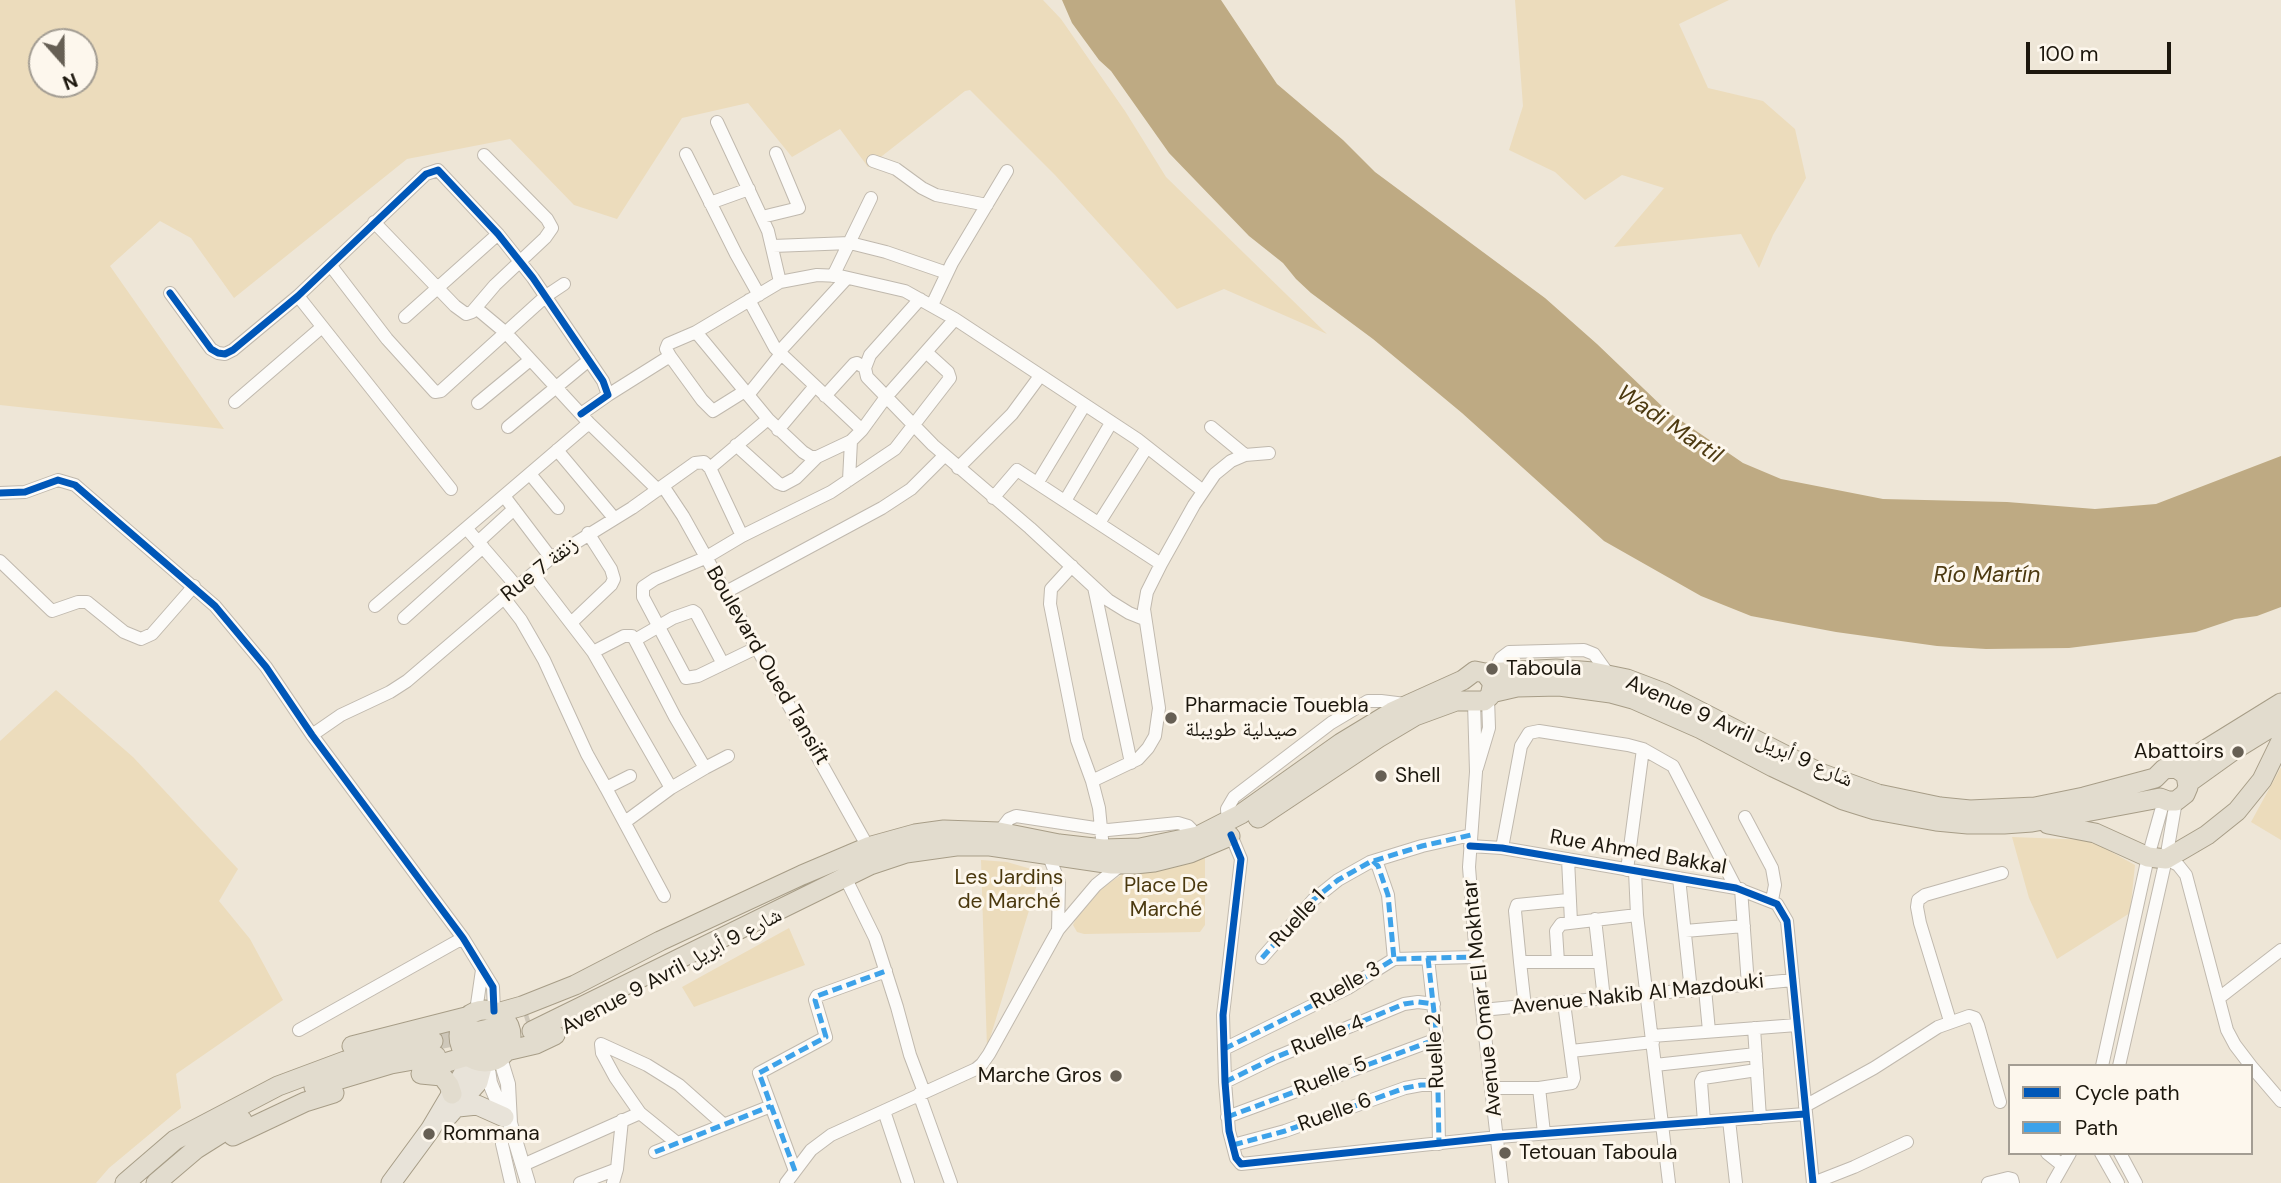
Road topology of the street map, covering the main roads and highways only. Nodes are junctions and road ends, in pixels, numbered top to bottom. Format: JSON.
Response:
{"nodes":[{"id":1,"x":1489,"y":673,"type":"junction"},
{"id":2,"x":1463,"y":680,"type":"junction"},
{"id":3,"x":1481,"y":698,"type":"junction"},
{"id":4,"x":2281,"y":703,"type":"edge"},
{"id":5,"x":2281,"y":721,"type":"edge"},
{"id":6,"x":2281,"y":741,"type":"edge"},
{"id":7,"x":2182,"y":775,"type":"junction"},
{"id":8,"x":2155,"y":778,"type":"junction"},
{"id":9,"x":2167,"y":800,"type":"junction"},
{"id":10,"x":2032,"y":822,"type":"junction"},
{"id":11,"x":1229,"y":829,"type":"junction"},
{"id":12,"x":1054,"y":849,"type":"junction"},
{"id":13,"x":1132,"y":859,"type":"junction"},
{"id":14,"x":802,"y":875,"type":"junction"},
{"id":15,"x":839,"y":880,"type":"junction"},
{"id":16,"x":485,"y":1039,"type":"junction"},
{"id":17,"x":402,"y":1074,"type":"junction"},
{"id":18,"x":455,"y":1100,"type":"junction"},
{"id":19,"x":509,"y":1123,"type":"road end"},
{"id":20,"x":175,"y":1140,"type":"junction"},
{"id":21,"x":196,"y":1149,"type":"junction"},
{"id":22,"x":125,"y":1183,"type":"edge"},
{"id":23,"x":156,"y":1183,"type":"edge"},
{"id":24,"x":391,"y":1183,"type":"edge"}],
"edges":[{"from":1,"to":2,"type":"highway","name":"Avenue 9 Avril شارع 9 أبريل"},
{"from":1,"to":3,"type":"highway"},
{"from":1,"to":8,"type":"highway","name":"Avenue 9 Avril شارع 9 أبريل"},
{"from":2,"to":3,"type":"highway"},
{"from":2,"to":11,"type":"highway","name":"Avenue 9 Avril شارع 9 أبريل"},
{"from":3,"to":10,"type":"highway","name":"Avenue 9 Avril شارع 9 أبريل"},
{"from":3,"to":11,"type":"highway","name":"Avenue 9 Avril شارع 9 أبريل"},
{"from":4,"to":7,"type":"highway","name":"Avenue 9 Avril شارع 9 أبريل"},
{"from":5,"to":7,"type":"highway","name":"Avenue 9 Avril شارع 9 أبريل"},
{"from":6,"to":10,"type":"highway"},
{"from":7,"to":8,"type":"highway","name":"Avenue 9 Avril شارع 9 أبريل"},
{"from":7,"to":9,"type":"highway","name":"Avenue 9 Avril شارع 9 أبريل"},
{"from":8,"to":9,"type":"highway"},
{"from":9,"to":10,"type":"highway","name":"Avenue 9 Avril شارع 9 أبريل"},
{"from":11,"to":13,"type":"highway","name":"Avenue 9 Avril شارع 9 أبريل"},
{"from":11,"to":13,"type":"highway","name":"Avenue 9 Avril شارع 9 أبريل"},
{"from":12,"to":13,"type":"highway"},
{"from":12,"to":13,"type":"highway"},
{"from":12,"to":14,"type":"highway","name":"Avenue 9 Avril شارع 9 أبريل"},
{"from":12,"to":15,"type":"highway","name":"Avenue 9 Avril شارع 9 أبريل"},
{"from":14,"to":15,"type":"highway","name":"Avenue 9 Avril شارع 9 أبريل"},
{"from":14,"to":16,"type":"highway","name":"Avenue 9 Avril شارع 9 أبريل"},
{"from":15,"to":16,"type":"highway","name":"Avenue 9 Avril شارع 9 أبريل"},
{"from":16,"to":17,"type":"highway","name":"Avenue 9 Avril شارع 9 أبريل"},
{"from":16,"to":18,"type":"main road"},
{"from":16,"to":20,"type":"highway","name":"Avenue 9 Avril شارع 9 أبريل"},
{"from":17,"to":18,"type":"highway"},
{"from":17,"to":21,"type":"highway","name":"Avenue 9 Avril شارع 9 أبريل"},
{"from":18,"to":19,"type":"main road"},
{"from":18,"to":24,"type":"main road"},
{"from":20,"to":21,"type":"highway","name":"Avenue 9 Avril شارع 9 أبريل"},
{"from":20,"to":22,"type":"highway","name":"Avenue 9 Avril شارع 9 أبريل"},
{"from":21,"to":23,"type":"highway","name":"Avenue 9 Avril شارع 9 أبريل"}]}
